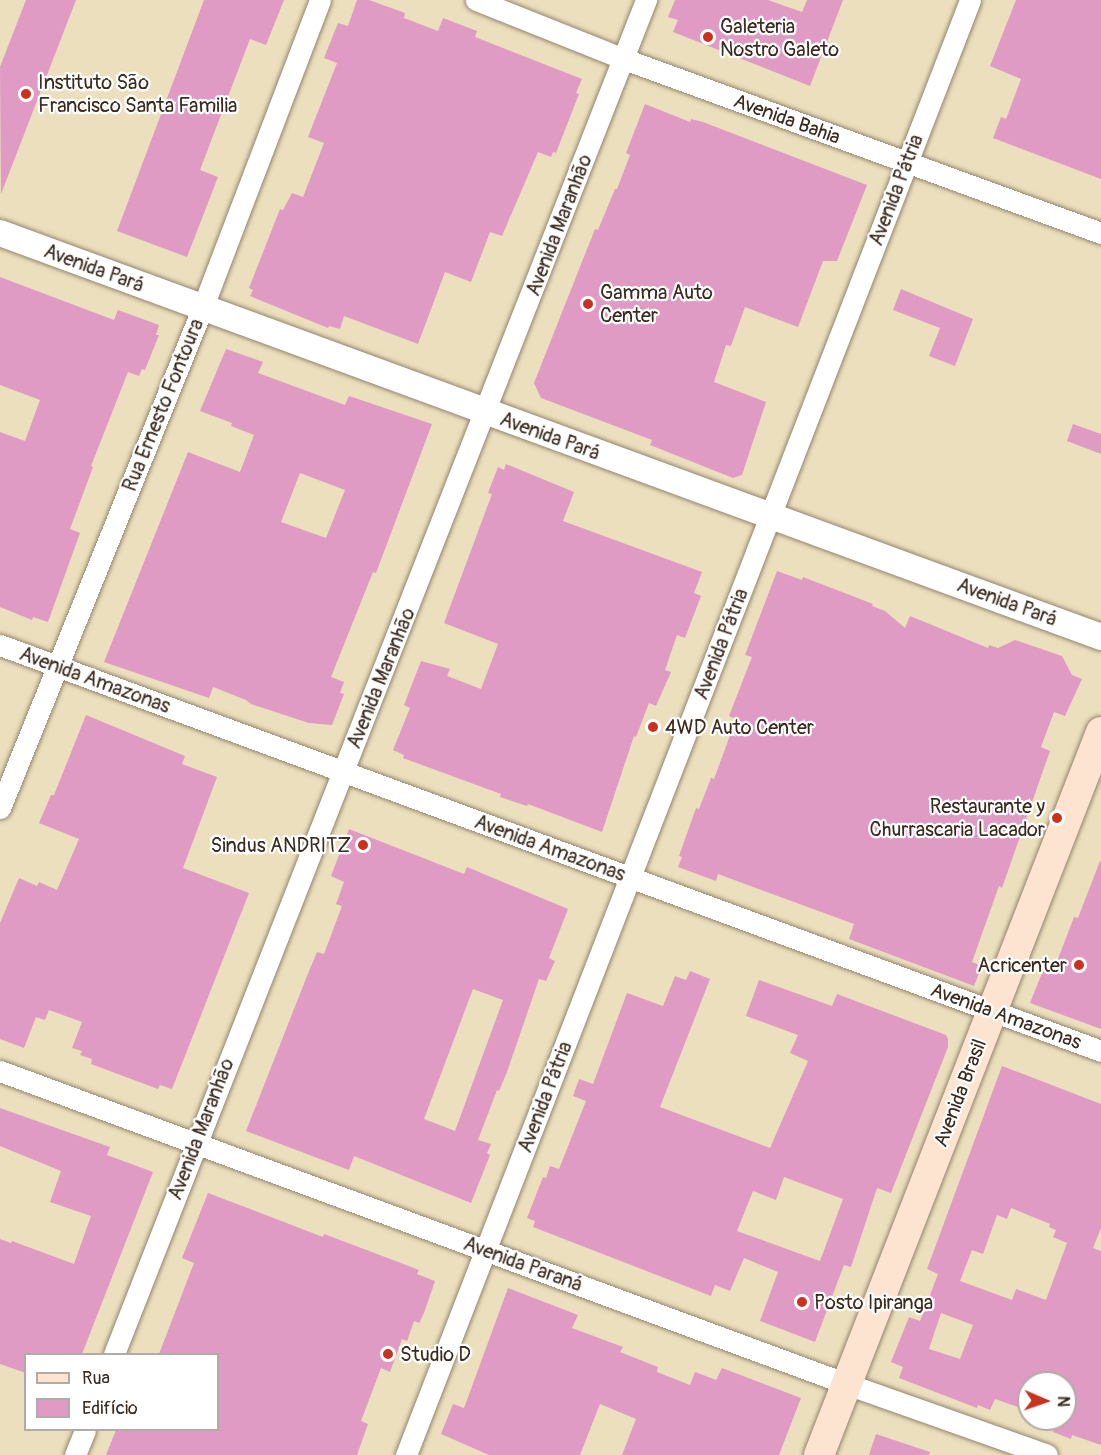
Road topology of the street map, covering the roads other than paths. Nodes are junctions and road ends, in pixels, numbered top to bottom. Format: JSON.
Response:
{"nodes":[{"id":1,"x":320,"y":0,"type":"edge"},
{"id":2,"x":476,"y":0,"type":"edge"},
{"id":3,"x":646,"y":0,"type":"edge"},
{"id":4,"x":970,"y":0,"type":"edge"},
{"id":5,"x":624,"y":59,"type":"junction"},
{"id":6,"x":907,"y":163,"type":"junction"},
{"id":7,"x":0,"y":233,"type":"edge"},
{"id":8,"x":1101,"y":233,"type":"edge"},
{"id":9,"x":202,"y":309,"type":"junction"},
{"id":10,"x":486,"y":412,"type":"junction"},
{"id":11,"x":770,"y":516,"type":"junction"},
{"id":12,"x":1101,"y":637,"type":"edge"},
{"id":13,"x":0,"y":645,"type":"edge"},
{"id":14,"x":58,"y":666,"type":"junction"},
{"id":15,"x":1101,"y":732,"type":"edge"},
{"id":16,"x":343,"y":772,"type":"junction"},
{"id":17,"x":0,"y":808,"type":"edge"},
{"id":18,"x":630,"y":877,"type":"junction"},
{"id":19,"x":992,"y":1011,"type":"junction"},
{"id":20,"x":1101,"y":1051,"type":"edge"},
{"id":21,"x":0,"y":1071,"type":"edge"},
{"id":22,"x":195,"y":1143,"type":"junction"},
{"id":23,"x":485,"y":1250,"type":"junction"},
{"id":24,"x":114,"y":1353,"type":"edge"},
{"id":25,"x":847,"y":1384,"type":"junction"},
{"id":26,"x":85,"y":1431,"type":"edge"},
{"id":27,"x":75,"y":1455,"type":"edge"},
{"id":28,"x":406,"y":1455,"type":"edge"},
{"id":29,"x":819,"y":1455,"type":"edge"},
{"id":30,"x":1047,"y":1455,"type":"edge"}],
"edges":[{"from":1,"to":9,"type":"street","name":"Rua Ernesto Fontoura"},
{"from":2,"to":5,"type":"street","name":"Avenida Bahia"},
{"from":3,"to":5,"type":"street","name":"Avenida Maranhão"},
{"from":4,"to":6,"type":"street","name":"Avenida Pátria"},
{"from":5,"to":6,"type":"street","name":"Avenida Bahia"},
{"from":5,"to":10,"type":"street","name":"Avenida Maranhão"},
{"from":6,"to":8,"type":"street","name":"Avenida Bahia"},
{"from":6,"to":11,"type":"street","name":"Avenida Pátria"},
{"from":7,"to":9,"type":"street","name":"Avenida Pará"},
{"from":9,"to":10,"type":"street","name":"Avenida Pará"},
{"from":9,"to":14,"type":"street","name":"Rua Ernesto Fontoura"},
{"from":10,"to":11,"type":"street","name":"Avenida Pará"},
{"from":10,"to":16,"type":"street","name":"Avenida Maranhão"},
{"from":11,"to":12,"type":"street","name":"Avenida Pará"},
{"from":11,"to":18,"type":"street","name":"Avenida Pátria"},
{"from":13,"to":14,"type":"street","name":"Avenida Amazonas"},
{"from":14,"to":16,"type":"street","name":"Avenida Amazonas"},
{"from":14,"to":17,"type":"street","name":"Rua Ernesto Fontoura"},
{"from":15,"to":19,"type":"main road","name":"Avenida Brasil"},
{"from":16,"to":18,"type":"street","name":"Avenida Amazonas"},
{"from":16,"to":22,"type":"street","name":"Avenida Maranhão"},
{"from":18,"to":19,"type":"street","name":"Avenida Amazonas"},
{"from":18,"to":23,"type":"street","name":"Avenida Pátria"},
{"from":19,"to":20,"type":"street","name":"Avenida Amazonas"},
{"from":19,"to":25,"type":"main road","name":"Avenida Brasil"},
{"from":21,"to":22,"type":"street","name":"Avenida Paraná"},
{"from":22,"to":23,"type":"street","name":"Avenida Paraná"},
{"from":22,"to":24,"type":"street","name":"Avenida Maranhão"},
{"from":23,"to":25,"type":"street","name":"Avenida Paraná"},
{"from":23,"to":28,"type":"street","name":"Avenida Pátria"},
{"from":25,"to":29,"type":"main road","name":"Avenida Brasil"},
{"from":25,"to":30,"type":"street","name":"Avenida Paraná"},
{"from":26,"to":27,"type":"street"}]}
